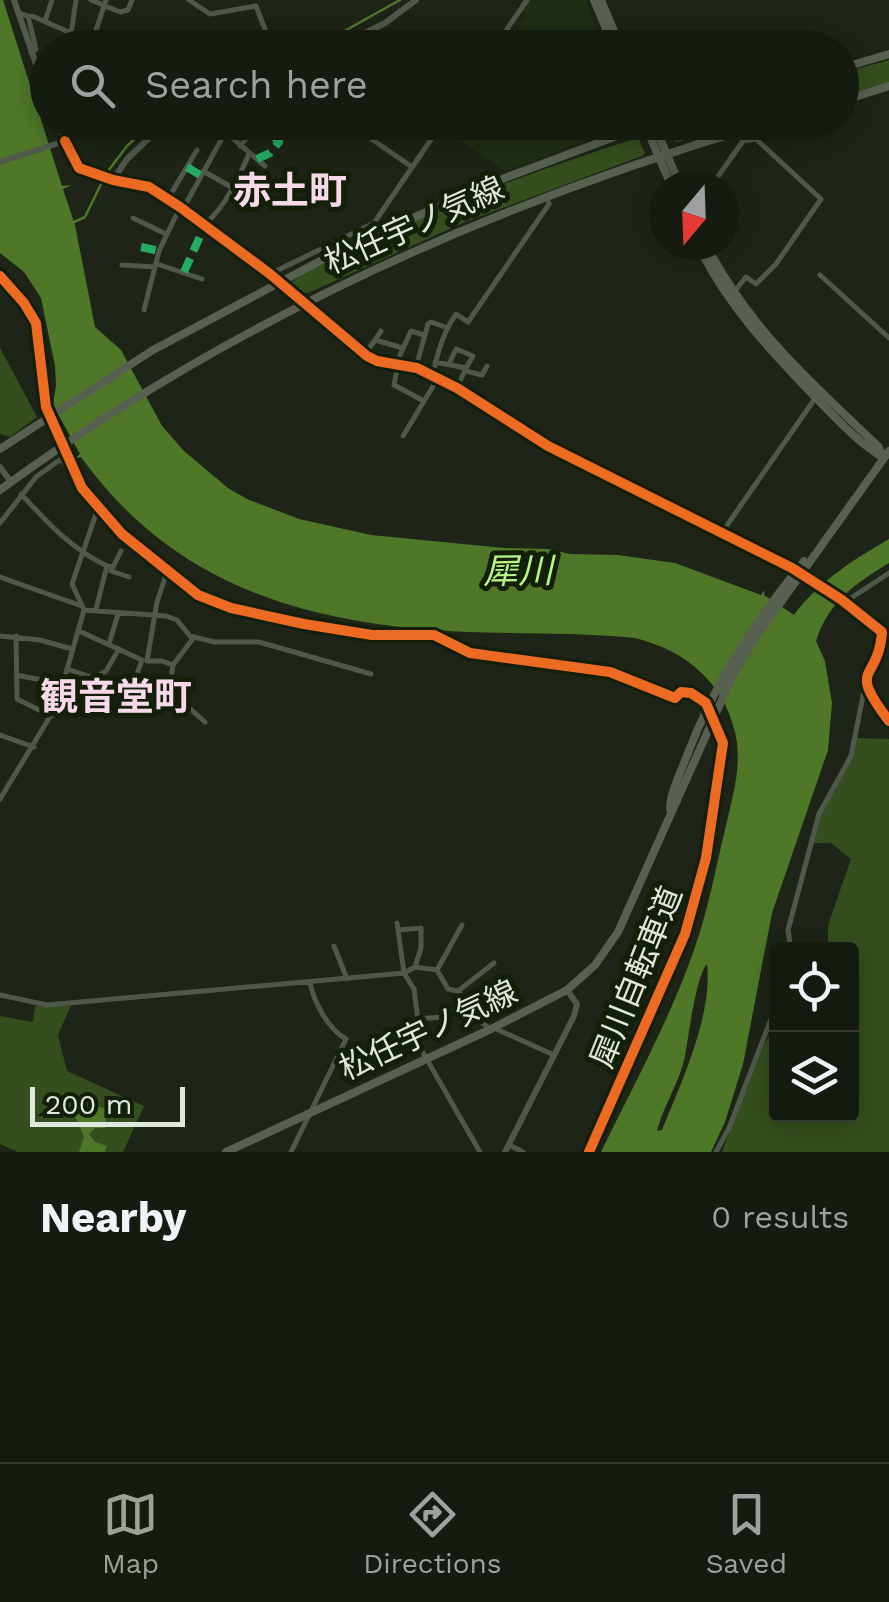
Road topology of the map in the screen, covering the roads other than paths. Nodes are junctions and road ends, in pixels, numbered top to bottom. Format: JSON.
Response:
{"nodes":[{"id":1,"x":14,"y":0,"type":"edge"},
{"id":2,"x":52,"y":0,"type":"edge"},
{"id":3,"x":76,"y":0,"type":"edge"},
{"id":4,"x":90,"y":0,"type":"edge"},
{"id":5,"x":132,"y":0,"type":"edge"},
{"id":6,"x":188,"y":0,"type":"edge"},
{"id":7,"x":416,"y":0,"type":"edge"},
{"id":8,"x":527,"y":0,"type":"edge"},
{"id":9,"x":598,"y":0,"type":"edge"},
{"id":10,"x":106,"y":3,"type":"edge"},
{"id":11,"x":32,"y":16,"type":"dead end"},
{"id":12,"x":44,"y":21,"type":"junction"},
{"id":13,"x":64,"y":30,"type":"edge"},
{"id":14,"x":71,"y":30,"type":"edge"},
{"id":15,"x":96,"y":30,"type":"edge"},
{"id":16,"x":265,"y":30,"type":"edge"},
{"id":17,"x":370,"y":30,"type":"edge"},
{"id":18,"x":506,"y":30,"type":"edge"},
{"id":19,"x":610,"y":30,"type":"edge"},
{"id":20,"x":30,"y":49,"type":"edge"},
{"id":21,"x":889,"y":54,"type":"edge"},
{"id":22,"x":859,"y":63,"type":"edge"},
{"id":23,"x":889,"y":86,"type":"edge"},
{"id":24,"x":859,"y":96,"type":"edge"},
{"id":25,"x":147,"y":140,"type":"edge"},
{"id":26,"x":219,"y":140,"type":"edge"},
{"id":27,"x":234,"y":140,"type":"edge"},
{"id":28,"x":245,"y":140,"type":"edge"},
{"id":29,"x":373,"y":140,"type":"edge"},
{"id":30,"x":431,"y":140,"type":"edge"},
{"id":31,"x":607,"y":140,"type":"edge"},
{"id":32,"x":656,"y":140,"type":"edge"},
{"id":33,"x":712,"y":140,"type":"edge"},
{"id":34,"x":750,"y":140,"type":"edge"},
{"id":35,"x":757,"y":140,"type":"edge"},
{"id":36,"x":62,"y":142,"type":"joint"},
{"id":37,"x":240,"y":146,"type":"junction"},
{"id":38,"x":197,"y":150,"type":"dead end"},
{"id":39,"x":250,"y":154,"type":"junction"},
{"id":40,"x":662,"y":155,"type":"junction"},
{"id":41,"x":0,"y":162,"type":"edge"},
{"id":42,"x":266,"y":166,"type":"dead end"},
{"id":43,"x":412,"y":167,"type":"junction"},
{"id":44,"x":667,"y":170,"type":"edge"},
{"id":45,"x":671,"y":170,"type":"edge"},
{"id":46,"x":723,"y":170,"type":"edge"},
{"id":47,"x":203,"y":171,"type":"junction"},
{"id":48,"x":114,"y":180,"type":"junction"},
{"id":49,"x":232,"y":188,"type":"junction"},
{"id":50,"x":546,"y":196,"type":"junction"},
{"id":51,"x":248,"y":197,"type":"dead end"},
{"id":52,"x":168,"y":199,"type":"junction"},
{"id":53,"x":182,"y":208,"type":"junction"},
{"id":54,"x":133,"y":218,"type":"dead end"},
{"id":55,"x":374,"y":223,"type":"junction"},
{"id":56,"x":206,"y":224,"type":"junction"},
{"id":57,"x":166,"y":234,"type":"junction"},
{"id":58,"x":374,"y":234,"type":"junction"},
{"id":59,"x":707,"y":260,"type":"edge"},
{"id":60,"x":715,"y":260,"type":"edge"},
{"id":61,"x":122,"y":265,"type":"dead end"},
{"id":62,"x":156,"y":265,"type":"junction"},
{"id":63,"x":270,"y":274,"type":"junction"},
{"id":64,"x":820,"y":275,"type":"dead end"},
{"id":65,"x":202,"y":279,"type":"dead end"},
{"id":66,"x":278,"y":280,"type":"junction"},
{"id":67,"x":734,"y":294,"type":"junction"},
{"id":68,"x":304,"y":302,"type":"junction"},
{"id":69,"x":144,"y":310,"type":"dead end"},
{"id":70,"x":448,"y":328,"type":"junction"},
{"id":71,"x":381,"y":331,"type":"dead end"},
{"id":72,"x":424,"y":335,"type":"junction"},
{"id":73,"x":889,"y":338,"type":"edge"},
{"id":74,"x":375,"y":340,"type":"junction"},
{"id":75,"x":403,"y":348,"type":"junction"},
{"id":76,"x":365,"y":354,"type":"junction"},
{"id":77,"x":435,"y":362,"type":"junction"},
{"id":78,"x":397,"y":364,"type":"junction"},
{"id":79,"x":448,"y":364,"type":"junction"},
{"id":80,"x":487,"y":366,"type":"dead end"},
{"id":81,"x":416,"y":368,"type":"junction"},
{"id":82,"x":466,"y":370,"type":"junction"},
{"id":83,"x":435,"y":376,"type":"junction"},
{"id":84,"x":458,"y":388,"type":"junction"},
{"id":85,"x":816,"y":397,"type":"junction"},
{"id":86,"x":424,"y":401,"type":"junction"},
{"id":87,"x":403,"y":436,"type":"dead end"},
{"id":88,"x":0,"y":449,"type":"edge"},
{"id":89,"x":887,"y":457,"type":"edge"},
{"id":90,"x":0,"y":466,"type":"edge"},
{"id":91,"x":11,"y":482,"type":"junction"},
{"id":92,"x":0,"y":490,"type":"edge"},
{"id":93,"x":21,"y":494,"type":"junction"},
{"id":94,"x":0,"y":523,"type":"edge"},
{"id":95,"x":721,"y":534,"type":"junction"},
{"id":96,"x":121,"y":551,"type":"dead end"},
{"id":97,"x":83,"y":554,"type":"junction"},
{"id":98,"x":110,"y":567,"type":"junction"},
{"id":99,"x":167,"y":572,"type":"dead end"},
{"id":100,"x":799,"y":572,"type":"junction"},
{"id":101,"x":889,"y":573,"type":"edge"},
{"id":102,"x":129,"y":576,"type":"dead end"},
{"id":103,"x":1,"y":578,"type":"edge"},
{"id":104,"x":843,"y":601,"type":"junction"},
{"id":105,"x":83,"y":608,"type":"junction"},
{"id":106,"x":96,"y":609,"type":"junction"},
{"id":107,"x":118,"y":612,"type":"junction"},
{"id":108,"x":155,"y":614,"type":"junction"},
{"id":109,"x":78,"y":630,"type":"junction"},
{"id":110,"x":0,"y":636,"type":"edge"},
{"id":111,"x":16,"y":636,"type":"junction"},
{"id":112,"x":194,"y":637,"type":"junction"},
{"id":113,"x":109,"y":644,"type":"junction"},
{"id":114,"x":72,"y":649,"type":"junction"},
{"id":115,"x":120,"y":649,"type":"junction"},
{"id":116,"x":145,"y":661,"type":"junction"},
{"id":117,"x":173,"y":665,"type":"junction"},
{"id":118,"x":67,"y":669,"type":"junction"},
{"id":119,"x":371,"y":674,"type":"dead end"},
{"id":120,"x":16,"y":675,"type":"junction"},
{"id":121,"x":42,"y":680,"type":"dead end"},
{"id":122,"x":865,"y":686,"type":"junction"},
{"id":123,"x":169,"y":690,"type":"junction"},
{"id":124,"x":52,"y":716,"type":"junction"},
{"id":125,"x":889,"y":721,"type":"edge"},
{"id":126,"x":205,"y":722,"type":"dead end"},
{"id":127,"x":0,"y":736,"type":"edge"},
{"id":128,"x":34,"y":747,"type":"junction"},
{"id":129,"x":0,"y":799,"type":"edge"},
{"id":130,"x":462,"y":926,"type":"dead end"},
{"id":131,"x":790,"y":942,"type":"edge"},
{"id":132,"x":334,"y":946,"type":"dead end"},
{"id":133,"x":494,"y":963,"type":"dead end"},
{"id":134,"x":415,"y":967,"type":"junction"},
{"id":135,"x":437,"y":970,"type":"junction"},
{"id":136,"x":404,"y":972,"type":"junction"},
{"id":137,"x":347,"y":979,"type":"junction"},
{"id":138,"x":310,"y":983,"type":"junction"},
{"id":139,"x":567,"y":990,"type":"junction"},
{"id":140,"x":458,"y":991,"type":"junction"},
{"id":141,"x":0,"y":995,"type":"edge"},
{"id":142,"x":466,"y":1002,"type":"junction"},
{"id":143,"x":416,"y":1020,"type":"junction"},
{"id":144,"x":769,"y":1024,"type":"edge"},
{"id":145,"x":493,"y":1029,"type":"junction"},
{"id":146,"x":554,"y":1054,"type":"junction"},
{"id":147,"x":426,"y":1059,"type":"junction"},
{"id":148,"x":309,"y":1114,"type":"junction"},
{"id":149,"x":507,"y":1148,"type":"edge"},
{"id":150,"x":226,"y":1152,"type":"edge"},
{"id":151,"x":290,"y":1152,"type":"edge"},
{"id":152,"x":480,"y":1152,"type":"edge"},
{"id":153,"x":523,"y":1152,"type":"edge"},
{"id":154,"x":716,"y":1152,"type":"edge"}],
"edges":[{"from":1,"to":20,"type":"main road"},
{"from":2,"to":12,"type":"street"},
{"from":3,"to":14,"type":"street"},
{"from":4,"to":10,"type":"street"},
{"from":5,"to":10,"type":"street"},
{"from":6,"to":16,"type":"street"},
{"from":7,"to":17,"type":"street"},
{"from":8,"to":18,"type":"street"},
{"from":9,"to":19,"type":"main road"},
{"from":10,"to":15,"type":"street"},
{"from":11,"to":12,"type":"street"},
{"from":12,"to":13,"type":"street"},
{"from":21,"to":22,"type":"main road"},
{"from":23,"to":24,"type":"main road"},
{"from":25,"to":48,"type":"street"},
{"from":26,"to":47,"type":"street"},
{"from":27,"to":37,"type":"street"},
{"from":28,"to":37,"type":"street"},
{"from":29,"to":43,"type":"street"},
{"from":30,"to":43,"type":"street"},
{"from":31,"to":58,"type":"main road","name":"松任宇ノ気線"},
{"from":32,"to":40,"type":"main road"},
{"from":33,"to":40,"type":"main road","name":"松任宇ノ気線"},
{"from":34,"to":46,"type":"street"},
{"from":35,"to":67,"type":"street"},
{"from":36,"to":41,"type":"main road"},
{"from":36,"to":48,"type":"street"},
{"from":37,"to":39,"type":"street"},
{"from":38,"to":52,"type":"street"},
{"from":39,"to":42,"type":"street"},
{"from":39,"to":49,"type":"street"},
{"from":40,"to":44,"type":"main road"},
{"from":40,"to":45,"type":"main road"},
{"from":40,"to":50,"type":"main road","name":"松任宇ノ気線"},
{"from":43,"to":55,"type":"street"},
{"from":47,"to":49,"type":"street"},
{"from":47,"to":53,"type":"street"},
{"from":48,"to":52,"type":"street"},
{"from":49,"to":51,"type":"street"},
{"from":49,"to":56,"type":"street"},
{"from":50,"to":68,"type":"main road","name":"松任宇ノ気線"},
{"from":50,"to":70,"type":"street"},
{"from":52,"to":53,"type":"street"},
{"from":53,"to":56,"type":"street"},
{"from":53,"to":57,"type":"street"},
{"from":54,"to":57,"type":"street"},
{"from":55,"to":58,"type":"street"},
{"from":55,"to":63,"type":"street"},
{"from":56,"to":63,"type":"street"},
{"from":57,"to":62,"type":"street"},
{"from":58,"to":66,"type":"main road","name":"松任宇ノ気線"},
{"from":59,"to":85,"type":"main road"},
{"from":60,"to":67,"type":"main road"},
{"from":61,"to":62,"type":"street"},
{"from":62,"to":65,"type":"street"},
{"from":62,"to":69,"type":"street"},
{"from":63,"to":66,"type":"street"},
{"from":64,"to":73,"type":"street"},
{"from":66,"to":68,"type":"street"},
{"from":66,"to":88,"type":"main road","name":"松任宇ノ気線"},
{"from":67,"to":89,"type":"main road"},
{"from":68,"to":76,"type":"street"},
{"from":68,"to":91,"type":"main road","name":"松任宇ノ気線"},
{"from":70,"to":72,"type":"street"},
{"from":70,"to":77,"type":"street"},
{"from":71,"to":74,"type":"street"},
{"from":72,"to":75,"type":"street"},
{"from":72,"to":81,"type":"street"},
{"from":74,"to":75,"type":"street"},
{"from":74,"to":76,"type":"street"},
{"from":75,"to":78,"type":"street"},
{"from":76,"to":78,"type":"street"},
{"from":77,"to":79,"type":"street"},
{"from":77,"to":83,"type":"street"},
{"from":78,"to":81,"type":"street"},
{"from":78,"to":86,"type":"street"},
{"from":79,"to":82,"type":"street"},
{"from":79,"to":82,"type":"street"},
{"from":80,"to":82,"type":"street"},
{"from":81,"to":83,"type":"street"},
{"from":82,"to":84,"type":"street"},
{"from":83,"to":84,"type":"street"},
{"from":83,"to":86,"type":"street"},
{"from":84,"to":95,"type":"street"},
{"from":85,"to":89,"type":"main road"},
{"from":85,"to":95,"type":"street"},
{"from":86,"to":87,"type":"street"},
{"from":89,"to":100,"type":"main road","name":"松任宇ノ気線"},
{"from":90,"to":91,"type":"main road"},
{"from":91,"to":92,"type":"main road","name":"松任宇ノ気線"},
{"from":93,"to":94,"type":"street"},
{"from":93,"to":97,"type":"street"},
{"from":93,"to":97,"type":"street"},
{"from":95,"to":100,"type":"street"},
{"from":96,"to":98,"type":"street"},
{"from":97,"to":98,"type":"street"},
{"from":97,"to":105,"type":"street"},
{"from":98,"to":102,"type":"street"},
{"from":98,"to":106,"type":"street"},
{"from":99,"to":108,"type":"street"},
{"from":100,"to":104,"type":"street"},
{"from":100,"to":139,"type":"main road","name":"松任宇ノ気線"},
{"from":101,"to":104,"type":"street"},
{"from":103,"to":105,"type":"street"},
{"from":104,"to":122,"type":"street"},
{"from":105,"to":106,"type":"street"},
{"from":105,"to":109,"type":"street"},
{"from":106,"to":107,"type":"street"},
{"from":107,"to":108,"type":"street"},
{"from":107,"to":113,"type":"street"},
{"from":108,"to":112,"type":"street"},
{"from":108,"to":116,"type":"street"},
{"from":109,"to":113,"type":"street"},
{"from":109,"to":114,"type":"street"},
{"from":110,"to":111,"type":"street"},
{"from":111,"to":114,"type":"street"},
{"from":111,"to":120,"type":"street"},
{"from":112,"to":117,"type":"street"},
{"from":112,"to":119,"type":"street"},
{"from":113,"to":115,"type":"street"},
{"from":114,"to":118,"type":"street"},
{"from":115,"to":116,"type":"street"},
{"from":115,"to":118,"type":"street"},
{"from":116,"to":117,"type":"street"},
{"from":116,"to":123,"type":"street"},
{"from":117,"to":123,"type":"street"},
{"from":118,"to":124,"type":"street"},
{"from":120,"to":121,"type":"street"},
{"from":120,"to":124,"type":"street"},
{"from":122,"to":125,"type":"street"},
{"from":122,"to":131,"type":"street"},
{"from":123,"to":126,"type":"street"},
{"from":124,"to":128,"type":"street"},
{"from":127,"to":128,"type":"street"},
{"from":128,"to":129,"type":"street"},
{"from":130,"to":135,"type":"street"},
{"from":132,"to":137,"type":"street"},
{"from":133,"to":140,"type":"street"},
{"from":134,"to":135,"type":"street"},
{"from":134,"to":136,"type":"street"},
{"from":134,"to":136,"type":"street"},
{"from":135,"to":140,"type":"street"},
{"from":136,"to":137,"type":"street"},
{"from":136,"to":143,"type":"street"},
{"from":137,"to":138,"type":"street"},
{"from":138,"to":141,"type":"street"},
{"from":138,"to":148,"type":"street"},
{"from":139,"to":145,"type":"main road","name":"松任宇ノ気線"},
{"from":139,"to":146,"type":"street"},
{"from":140,"to":142,"type":"street"},
{"from":142,"to":143,"type":"street"},
{"from":142,"to":145,"type":"street"},
{"from":143,"to":147,"type":"street"},
{"from":144,"to":154,"type":"street"},
{"from":145,"to":146,"type":"street"},
{"from":145,"to":147,"type":"main road","name":"松任宇ノ気線"},
{"from":146,"to":149,"type":"street"},
{"from":147,"to":148,"type":"main road","name":"松任宇ノ気線"},
{"from":147,"to":152,"type":"street"},
{"from":148,"to":150,"type":"main road","name":"松任宇ノ気線"},
{"from":148,"to":151,"type":"street"},
{"from":149,"to":153,"type":"street"}]}
